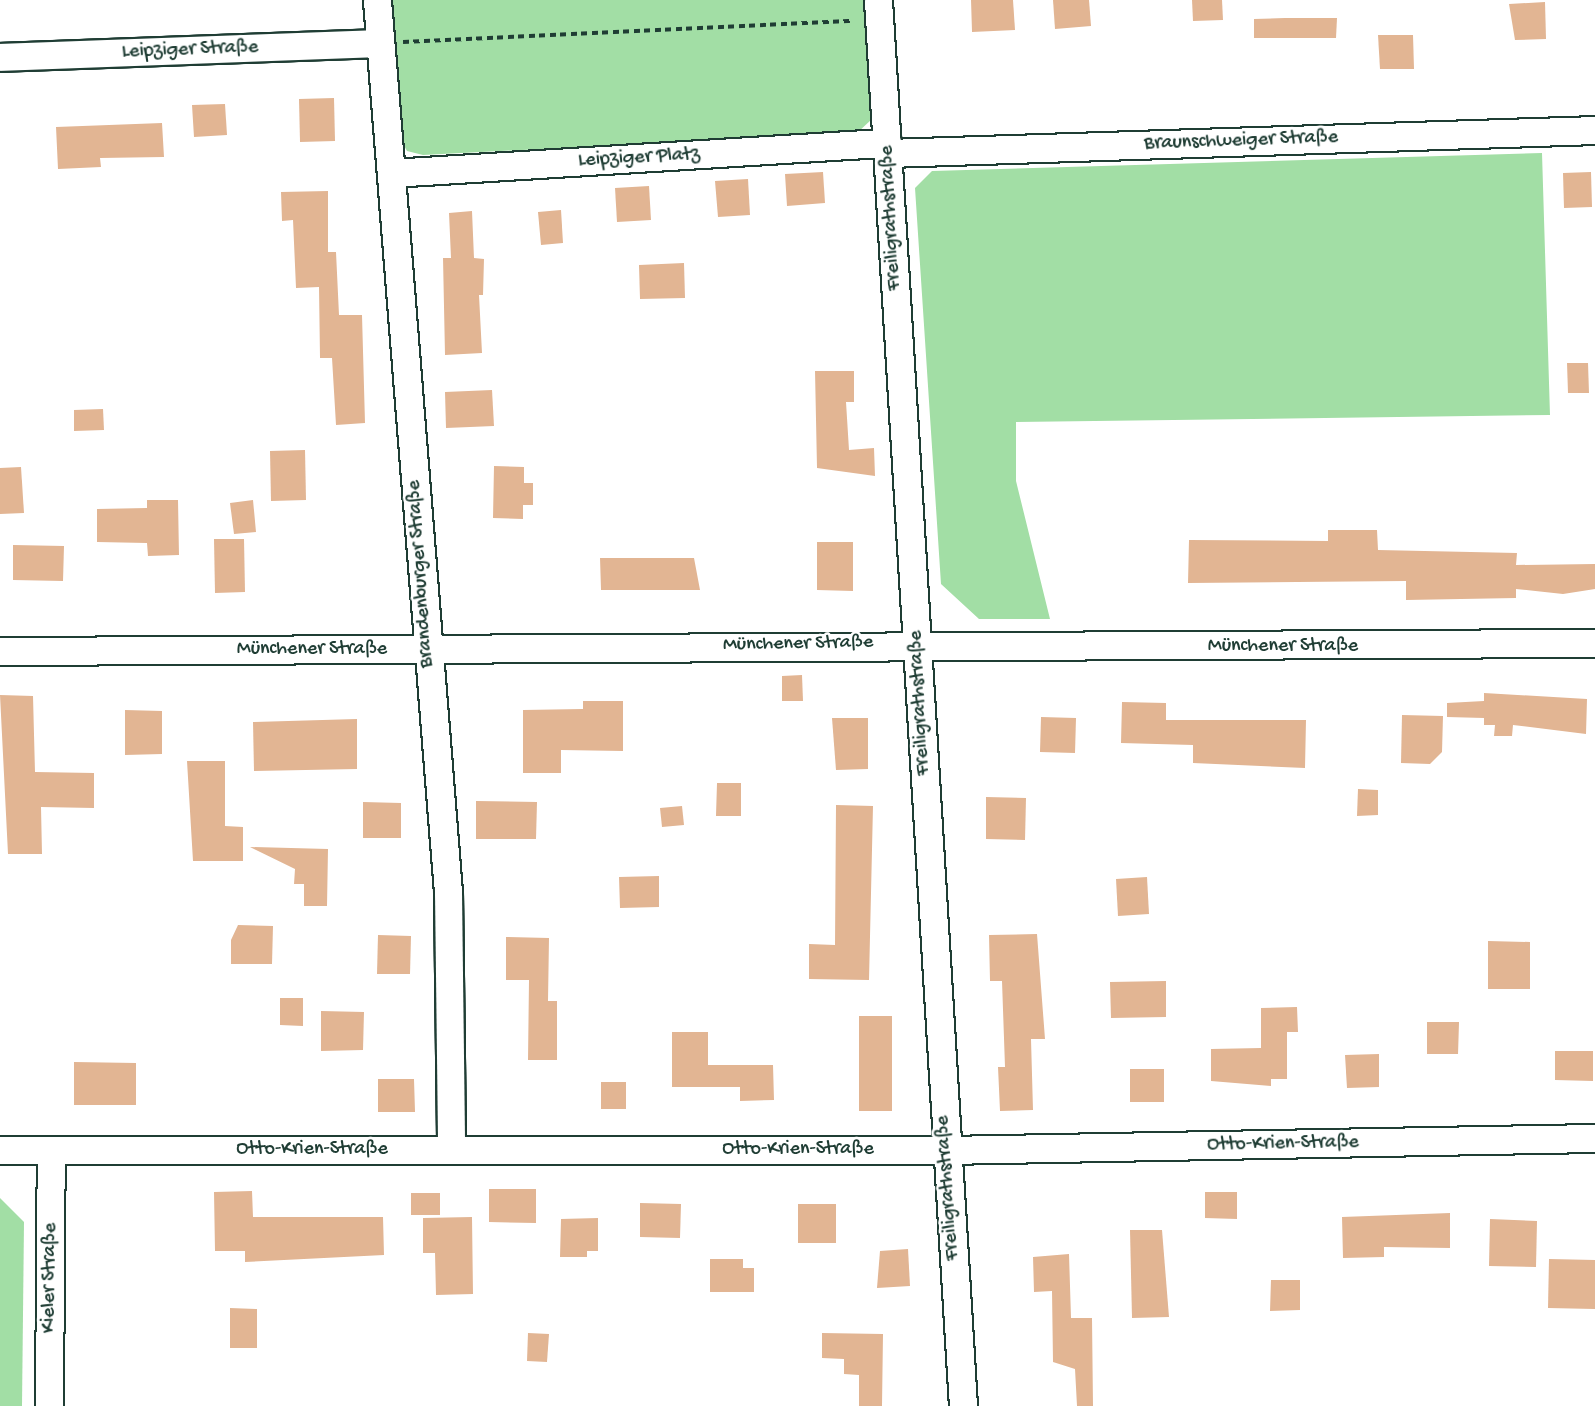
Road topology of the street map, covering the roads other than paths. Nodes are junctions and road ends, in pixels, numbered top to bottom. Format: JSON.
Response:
{"nodes":[{"id":1,"x":377,"y":0,"type":"edge"},
{"id":2,"x":878,"y":10,"type":"edge"},
{"id":3,"x":380,"y":43,"type":"junction"},
{"id":4,"x":0,"y":57,"type":"edge"},
{"id":5,"x":1595,"y":130,"type":"edge"},
{"id":6,"x":887,"y":148,"type":"junction"},
{"id":7,"x":391,"y":173,"type":"junction"},
{"id":8,"x":1595,"y":643,"type":"edge"},
{"id":9,"x":917,"y":646,"type":"junction"},
{"id":10,"x":426,"y":649,"type":"junction"},
{"id":11,"x":0,"y":651,"type":"edge"},
{"id":12,"x":1595,"y":1138,"type":"edge"},
{"id":13,"x":451,"y":1148,"type":"junction"},
{"id":14,"x":0,"y":1150,"type":"edge"},
{"id":15,"x":51,"y":1150,"type":"junction"},
{"id":16,"x":945,"y":1150,"type":"junction"},
{"id":17,"x":49,"y":1406,"type":"edge"},
{"id":18,"x":963,"y":1406,"type":"edge"}],
"edges":[{"from":1,"to":3,"type":"street","name":"Brandenburger Straße"},
{"from":2,"to":6,"type":"street","name":"Freiligrathstraße"},
{"from":3,"to":4,"type":"street","name":"Leipziger Straße"},
{"from":3,"to":7,"type":"street","name":"Brandenburger Straße"},
{"from":5,"to":6,"type":"street","name":"Braunschweiger Straße"},
{"from":6,"to":7,"type":"street","name":"Leipziger Platz"},
{"from":6,"to":9,"type":"street","name":"Freiligrathstraße"},
{"from":7,"to":10,"type":"street","name":"Brandenburger Straße"},
{"from":8,"to":9,"type":"street","name":"Münchener Straße"},
{"from":9,"to":10,"type":"street","name":"Münchener Straße"},
{"from":9,"to":16,"type":"street","name":"Freiligrathstraße"},
{"from":10,"to":11,"type":"street","name":"Münchener Straße"},
{"from":10,"to":13,"type":"street","name":"Brandenburger Straße"},
{"from":12,"to":16,"type":"street","name":"Otto-Krien-Straße"},
{"from":13,"to":15,"type":"street","name":"Otto-Krien-Straße"},
{"from":13,"to":16,"type":"street","name":"Otto-Krien-Straße"},
{"from":14,"to":15,"type":"street","name":"Otto-Krien-Straße"},
{"from":15,"to":17,"type":"street","name":"Kieler Straße"},
{"from":16,"to":18,"type":"street","name":"Freiligrathstraße"}]}
